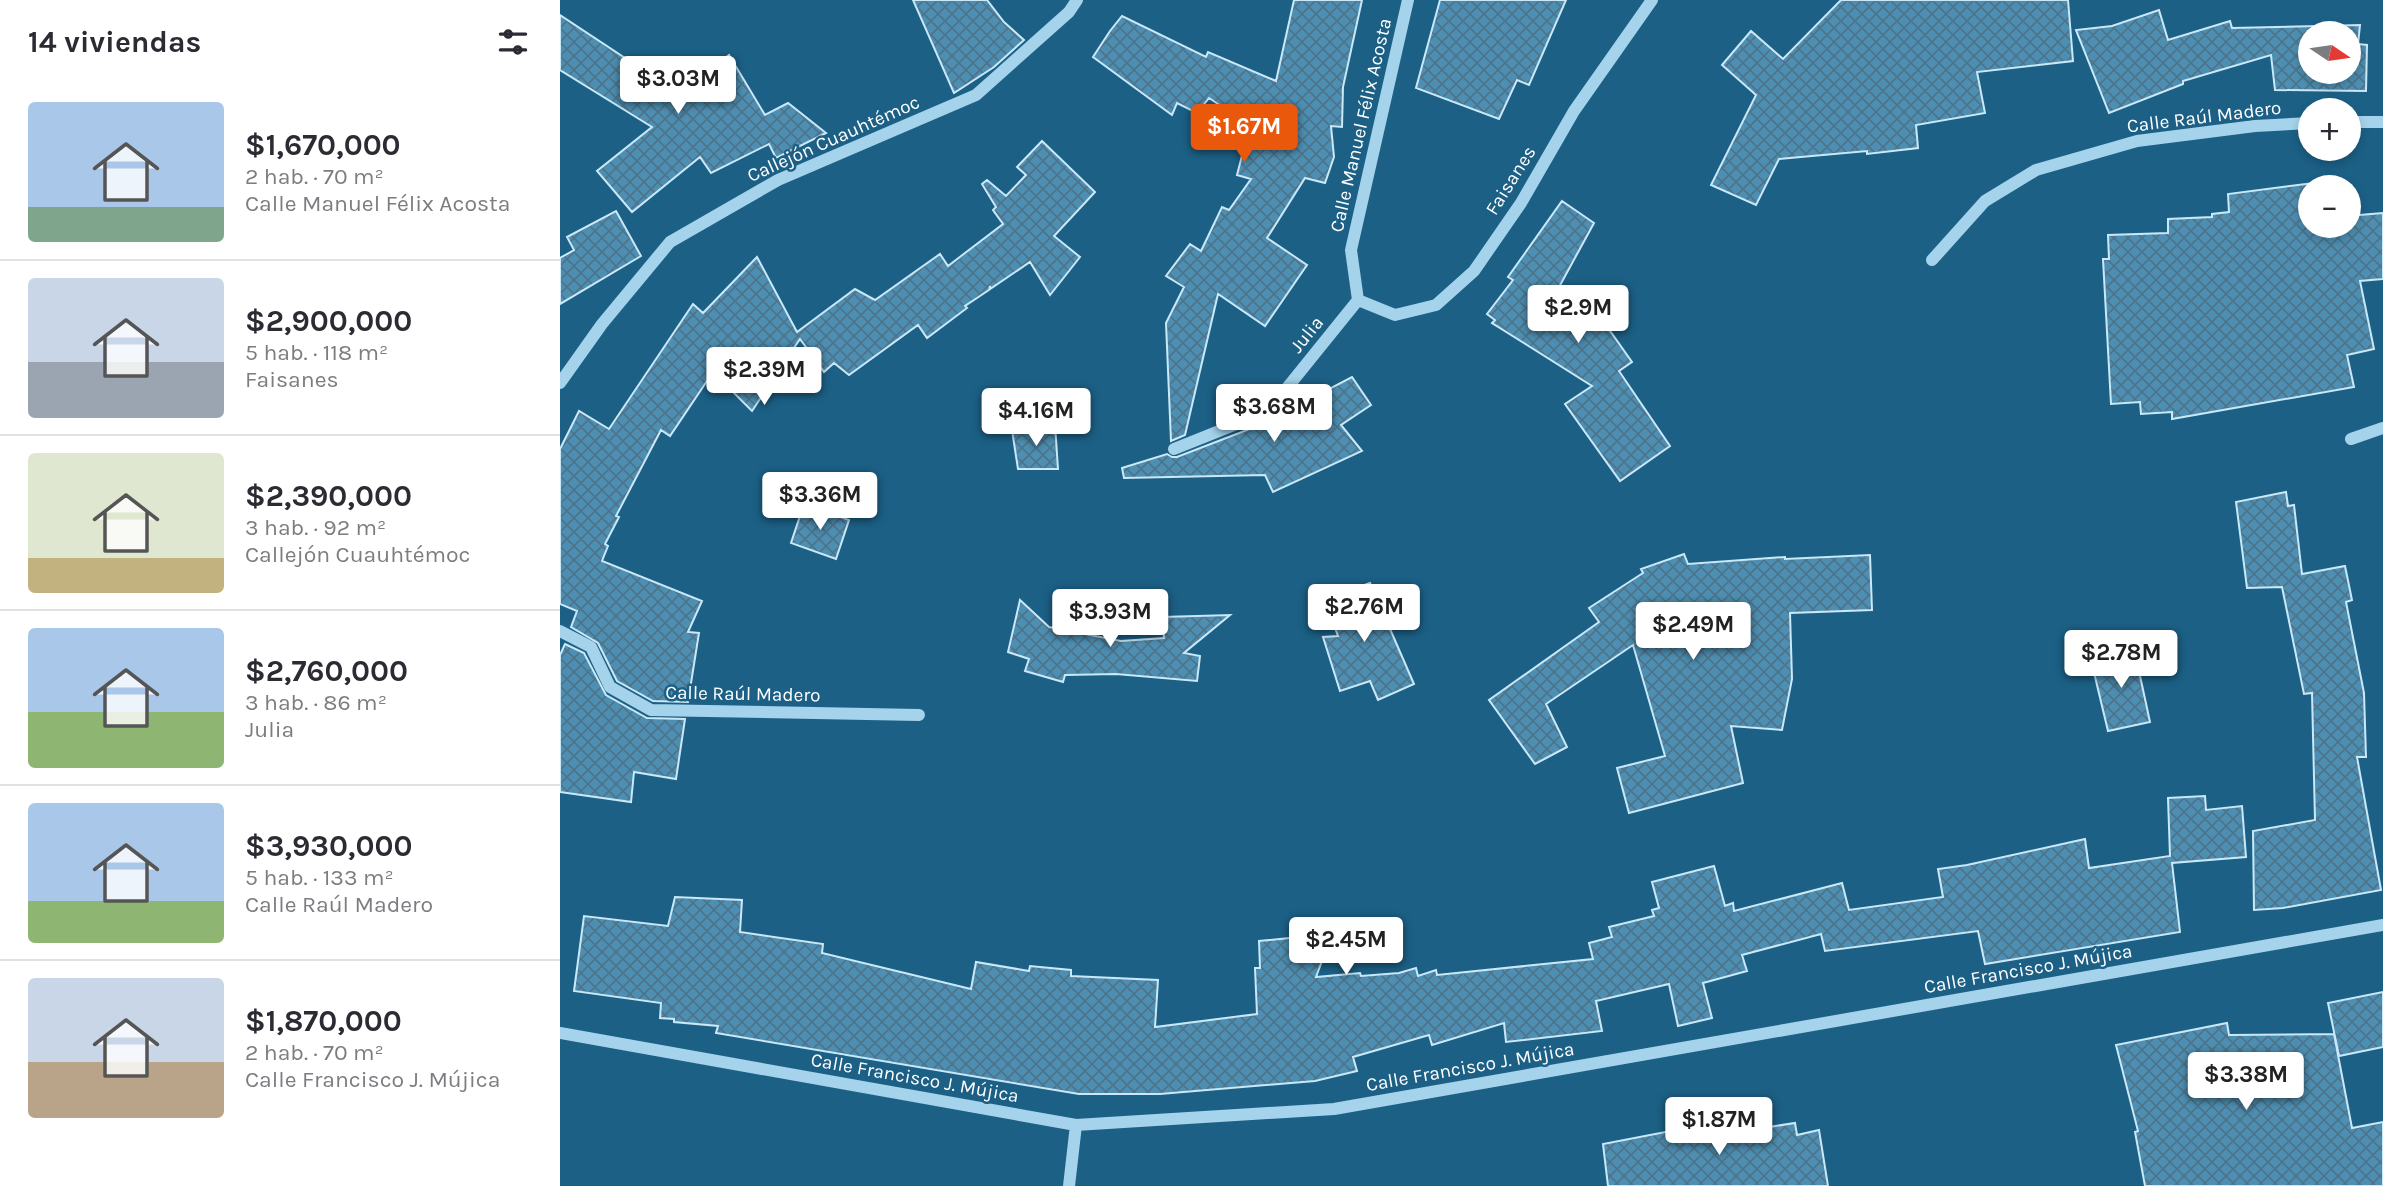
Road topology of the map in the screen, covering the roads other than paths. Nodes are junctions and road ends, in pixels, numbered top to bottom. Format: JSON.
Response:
{"nodes":[{"id":1,"x":1077,"y":0,"type":"edge"},
{"id":2,"x":1409,"y":0,"type":"edge"},
{"id":3,"x":1652,"y":0,"type":"edge"},
{"id":4,"x":2361,"y":122,"type":"edge"},
{"id":5,"x":2383,"y":122,"type":"edge"},
{"id":6,"x":2298,"y":124,"type":"edge"},
{"id":7,"x":1932,"y":260,"type":"dead end"},
{"id":8,"x":1358,"y":300,"type":"junction"},
{"id":9,"x":560,"y":383,"type":"edge"},
{"id":10,"x":2383,"y":428,"type":"edge"},
{"id":11,"x":2351,"y":439,"type":"dead end"},
{"id":12,"x":1174,"y":449,"type":"dead end"},
{"id":13,"x":560,"y":631,"type":"edge"},
{"id":14,"x":919,"y":715,"type":"dead end"},
{"id":15,"x":2383,"y":925,"type":"edge"},
{"id":16,"x":560,"y":1033,"type":"edge"},
{"id":17,"x":1076,"y":1125,"type":"junction"},
{"id":18,"x":1069,"y":1186,"type":"edge"}],
"edges":[{"from":1,"to":9,"type":"street","name":"Callejón Cuauhtémoc"},
{"from":2,"to":8,"type":"street","name":"Calle Manuel Félix Acosta"},
{"from":3,"to":8,"type":"street","name":"Faisanes"},
{"from":4,"to":5,"type":"street"},
{"from":6,"to":7,"type":"street","name":"Calle Raúl Madero"},
{"from":8,"to":12,"type":"street","name":"Julia"},
{"from":10,"to":11,"type":"street"},
{"from":13,"to":14,"type":"street","name":"Calle Raúl Madero"},
{"from":15,"to":17,"type":"street","name":"Calle Francisco J. Mújica"},
{"from":16,"to":17,"type":"street","name":"Calle Francisco J. Mújica"},
{"from":17,"to":18,"type":"street"}]}
